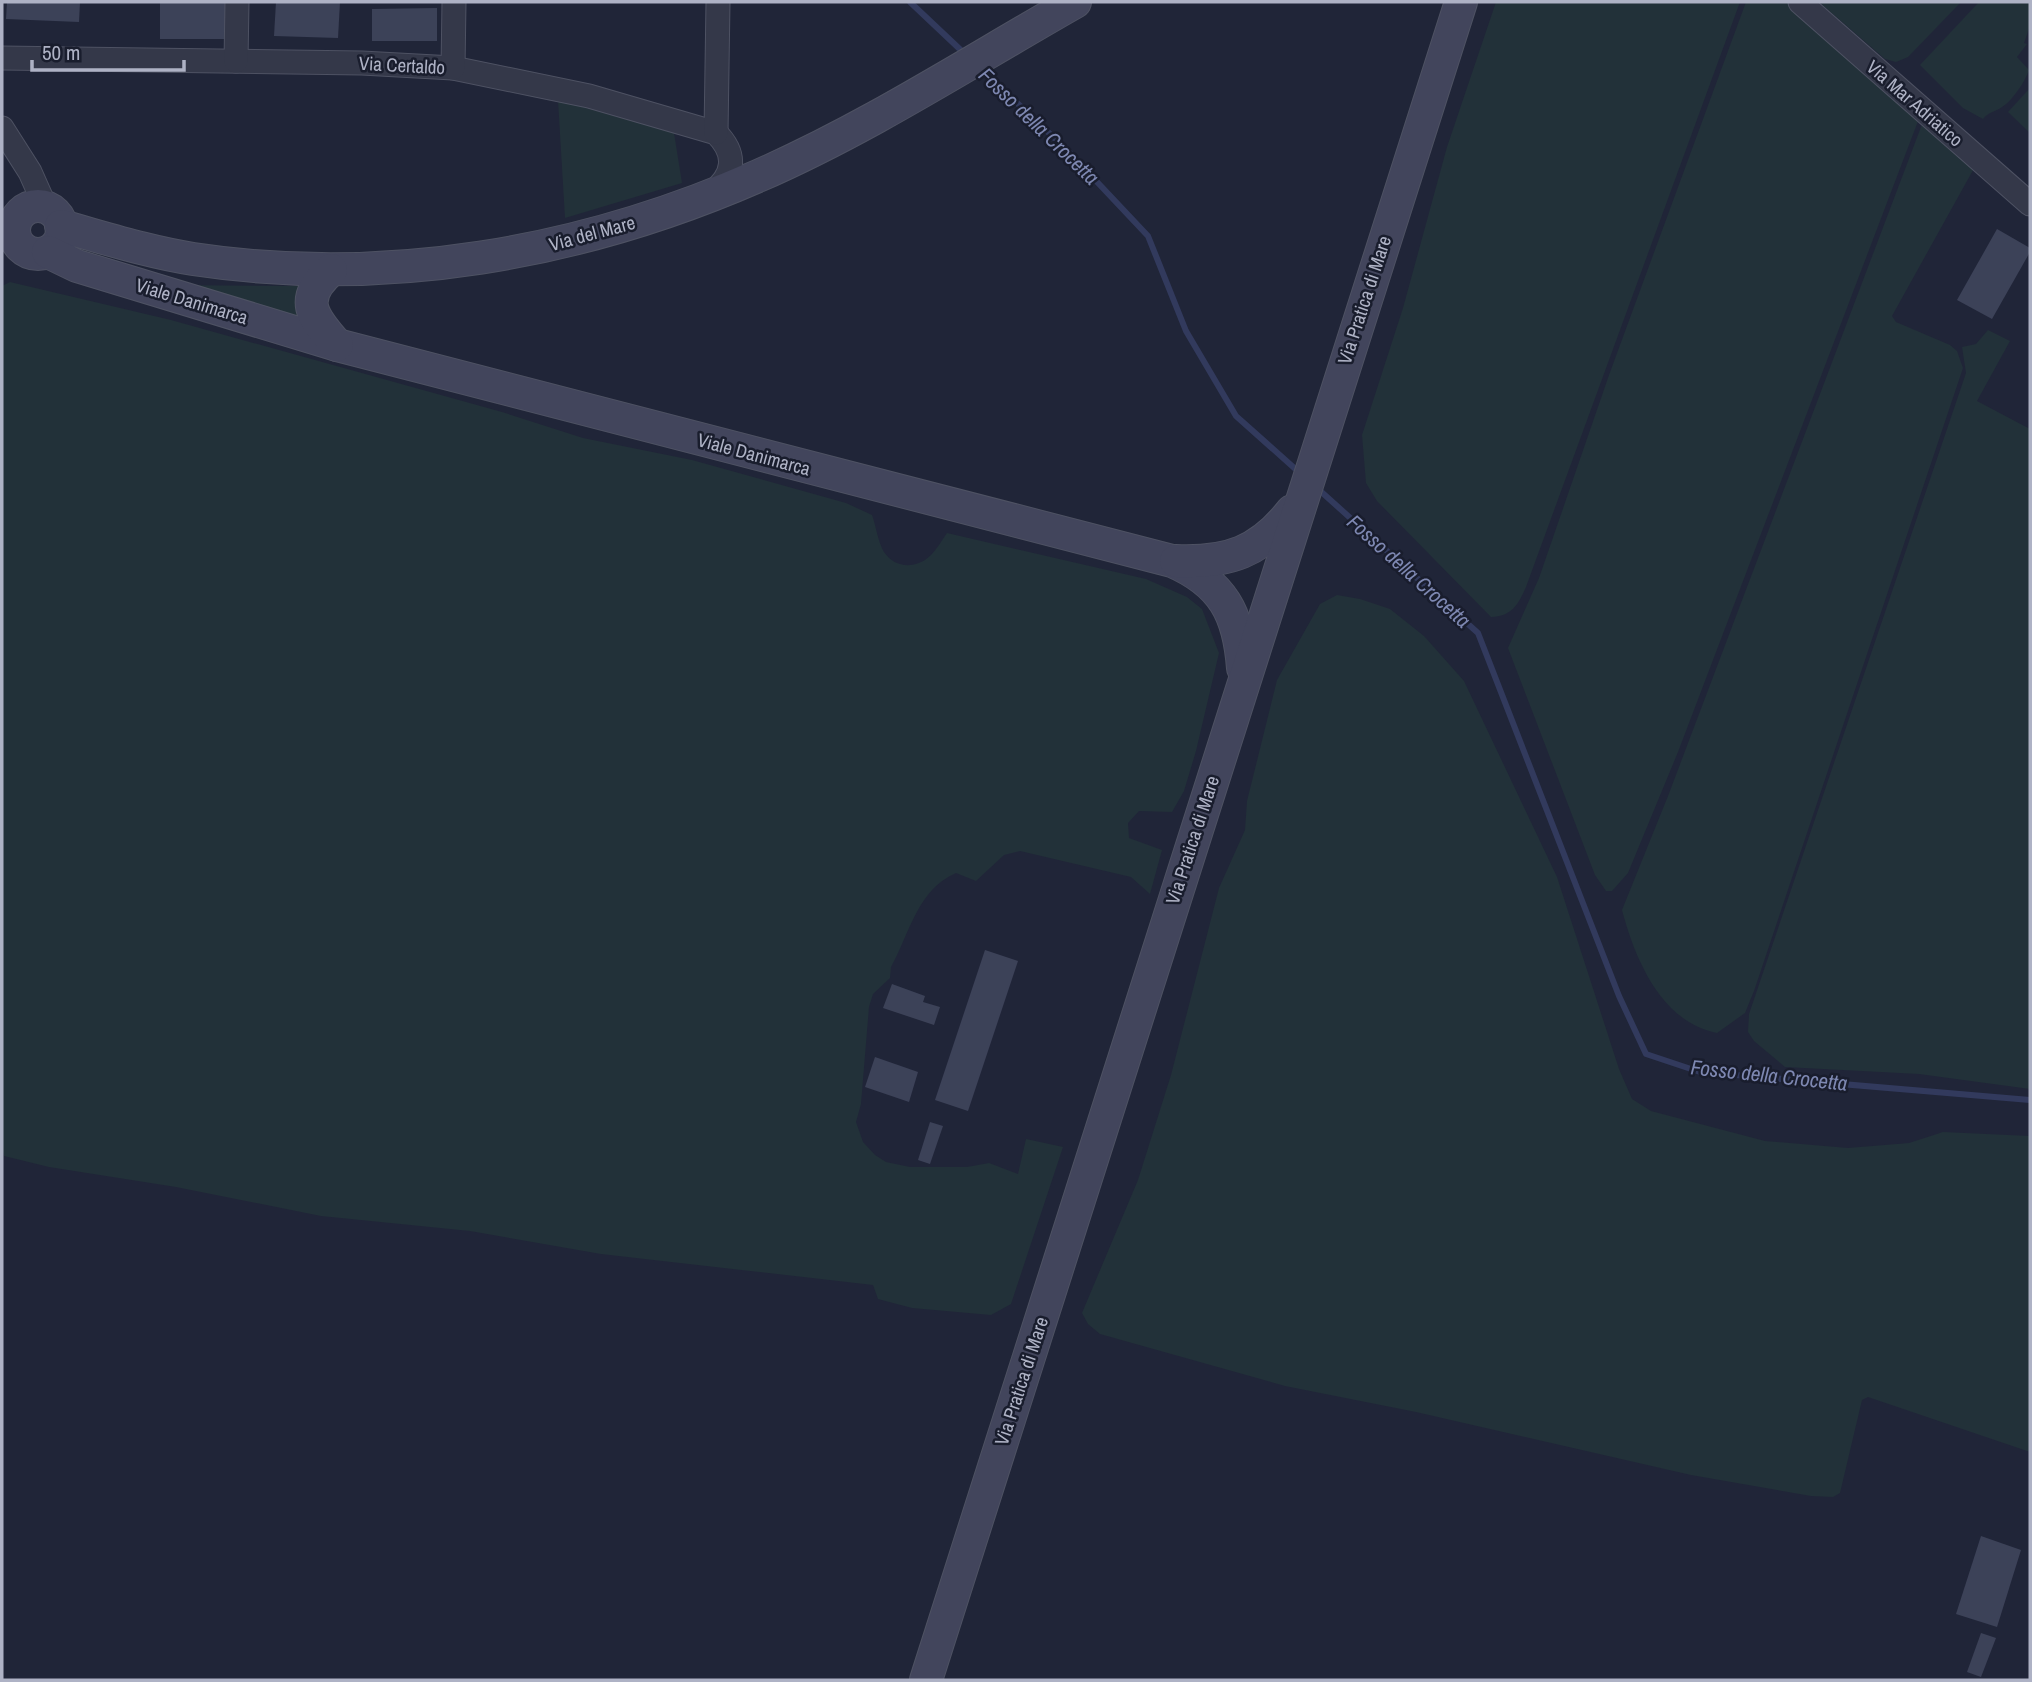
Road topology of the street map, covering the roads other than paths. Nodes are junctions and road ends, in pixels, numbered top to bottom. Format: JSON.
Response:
{"nodes":[{"id":1,"x":237,"y":2,"type":"edge"},
{"id":2,"x":454,"y":2,"type":"edge"},
{"id":3,"x":718,"y":2,"type":"edge"},
{"id":4,"x":1075,"y":2,"type":"edge"},
{"id":5,"x":1461,"y":2,"type":"edge"},
{"id":6,"x":1800,"y":2,"type":"edge"},
{"id":7,"x":2,"y":58,"type":"edge"},
{"id":8,"x":236,"y":61,"type":"junction"},
{"id":9,"x":453,"y":68,"type":"junction"},
{"id":10,"x":4,"y":133,"type":"edge"},
{"id":11,"x":716,"y":134,"type":"junction"},
{"id":12,"x":707,"y":197,"type":"junction"},
{"id":13,"x":2030,"y":204,"type":"edge"},
{"id":14,"x":29,"y":229,"type":"edge"},
{"id":15,"x":331,"y":270,"type":"junction"},
{"id":16,"x":337,"y":345,"type":"junction"},
{"id":17,"x":1300,"y":501,"type":"junction"},
{"id":18,"x":1172,"y":561,"type":"junction"},
{"id":19,"x":1243,"y":676,"type":"junction"},
{"id":20,"x":926,"y":1680,"type":"edge"}],
"edges":[{"from":1,"to":8,"type":"street"},
{"from":2,"to":9,"type":"street"},
{"from":3,"to":11,"type":"street"},
{"from":4,"to":12,"type":"main road","name":"Via del Mare"},
{"from":5,"to":17,"type":"main road","name":"Via Pratica di Mare"},
{"from":6,"to":13,"type":"street","name":"Via Mar Adriatico"},
{"from":7,"to":8,"type":"street","name":"Via Certaldo"},
{"from":8,"to":9,"type":"street","name":"Via Certaldo"},
{"from":9,"to":11,"type":"street","name":"Via Certaldo"},
{"from":10,"to":14,"type":"street"},
{"from":11,"to":12,"type":"street"},
{"from":12,"to":15,"type":"main road","name":"Via del Mare"},
{"from":14,"to":15,"type":"main road","name":"Via del Mare"},
{"from":14,"to":16,"type":"main road","name":"Viale Danimarca"},
{"from":15,"to":16,"type":"main road"},
{"from":16,"to":18,"type":"main road","name":"Viale Danimarca"},
{"from":17,"to":18,"type":"main road","name":"Viale Danimarca"},
{"from":17,"to":19,"type":"main road","name":"Via Pratica di Mare"},
{"from":18,"to":19,"type":"main road","name":"Viale Danimarca"},
{"from":19,"to":20,"type":"main road","name":"Via Pratica di Mare"}]}
